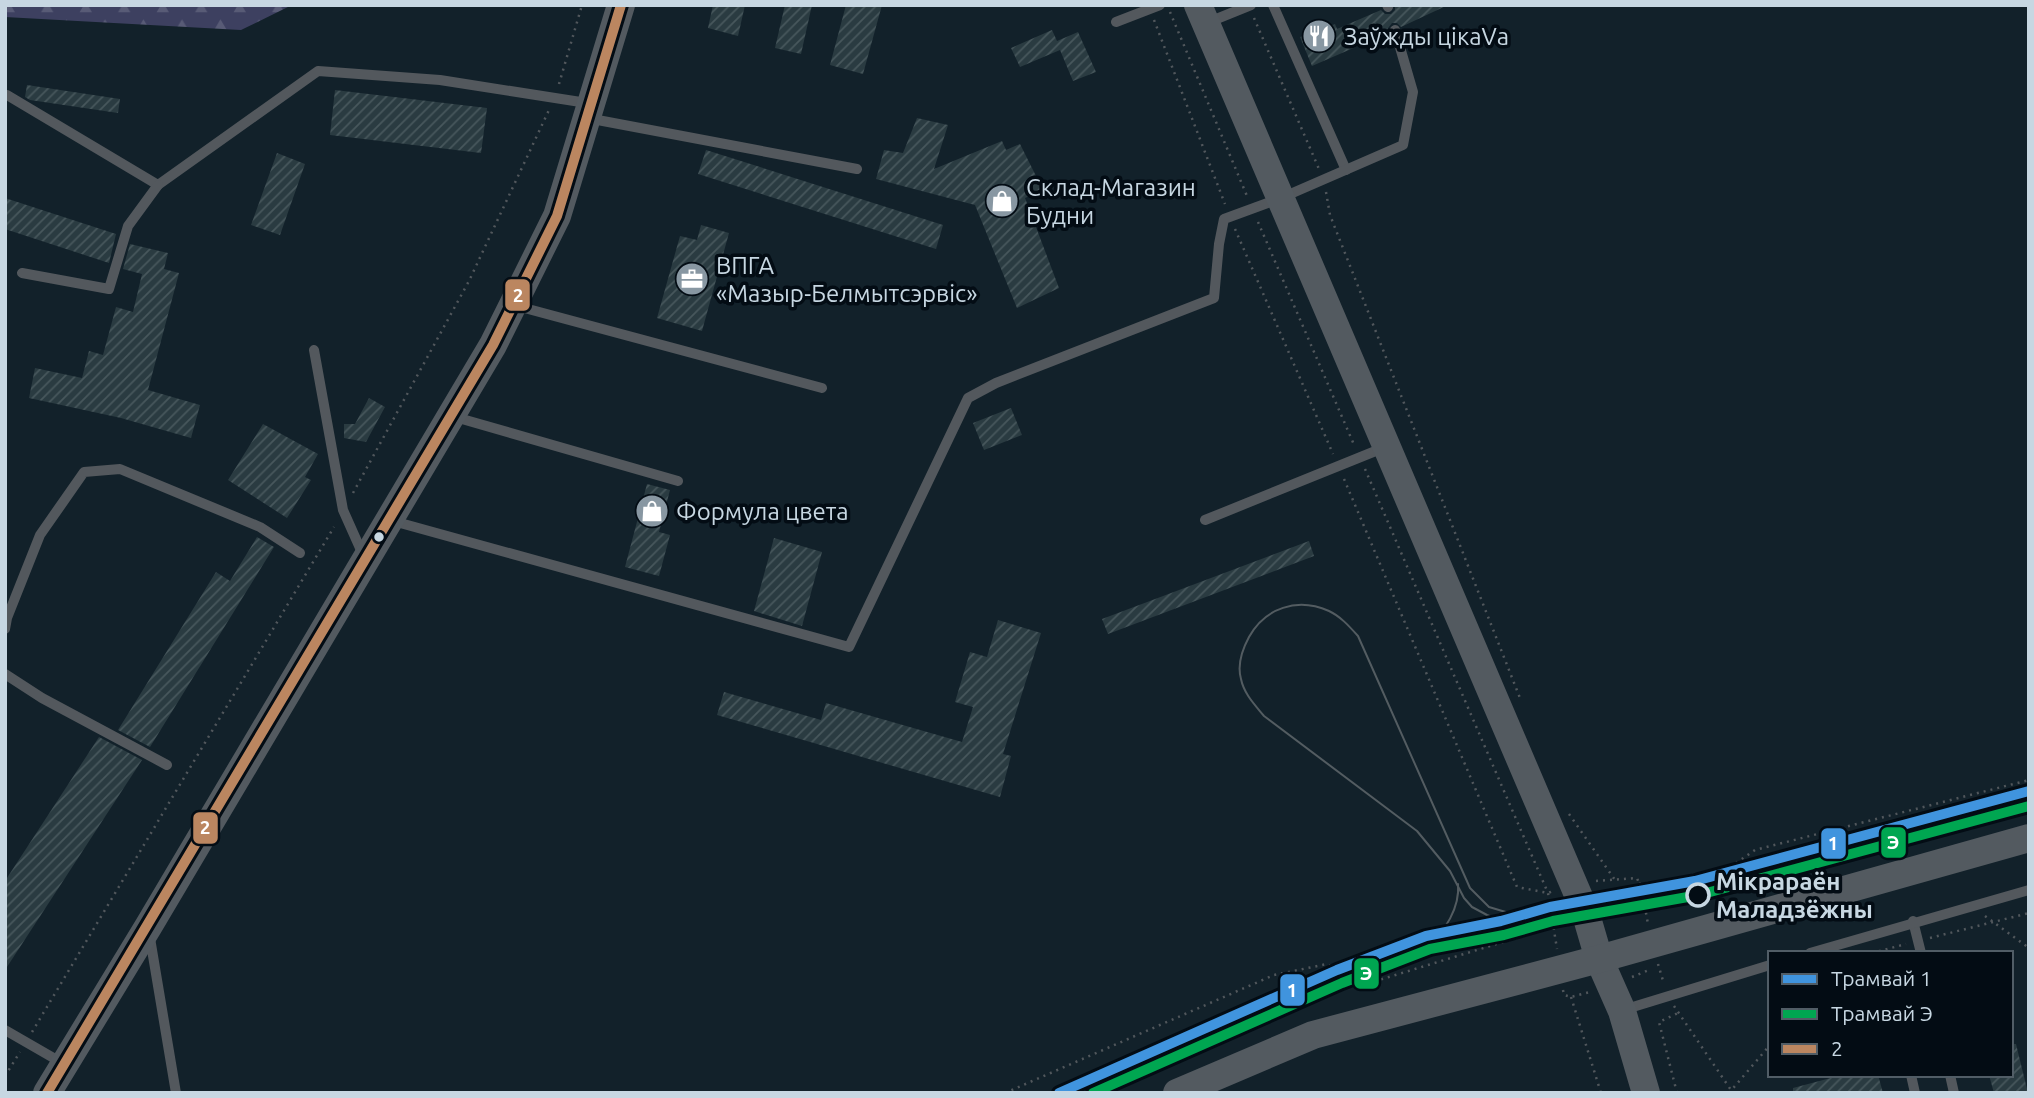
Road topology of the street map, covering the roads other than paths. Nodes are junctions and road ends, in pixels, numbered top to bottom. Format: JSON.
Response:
{"nodes":[{"id":1,"x":621,"y":5,"type":"edge"},
{"id":2,"x":1160,"y":5,"type":"edge"},
{"id":3,"x":1273,"y":5,"type":"edge"},
{"id":4,"x":1250,"y":6,"type":"edge"},
{"id":5,"x":1201,"y":15,"type":"edge"},
{"id":6,"x":1116,"y":22,"type":"dead end"},
{"id":7,"x":1395,"y":30,"type":"dead end"},
{"id":8,"x":7,"y":95,"type":"edge"},
{"id":9,"x":589,"y":111,"type":"junction"},
{"id":10,"x":857,"y":169,"type":"dead end"},
{"id":11,"x":1346,"y":170,"type":"junction"},
{"id":12,"x":158,"y":185,"type":"junction"},
{"id":13,"x":1281,"y":198,"type":"junction"},
{"id":14,"x":22,"y":272,"type":"dead end"},
{"id":15,"x":513,"y":305,"type":"junction"},
{"id":16,"x":314,"y":351,"type":"dead end"},
{"id":17,"x":822,"y":388,"type":"dead end"},
{"id":18,"x":451,"y":416,"type":"junction"},
{"id":19,"x":1386,"y":447,"type":"junction"},
{"id":20,"x":678,"y":481,"type":"dead end"},
{"id":21,"x":389,"y":520,"type":"junction"},
{"id":22,"x":1205,"y":520,"type":"dead end"},
{"id":23,"x":300,"y":553,"type":"dead end"},
{"id":24,"x":365,"y":561,"type":"junction"},
{"id":25,"x":5,"y":629,"type":"edge"},
{"id":26,"x":5,"y":674,"type":"edge"},
{"id":27,"x":167,"y":765,"type":"dead end"},
{"id":28,"x":2029,"y":838,"type":"edge"},
{"id":29,"x":2029,"y":890,"type":"edge"},
{"id":30,"x":1913,"y":922,"type":"junction"},
{"id":31,"x":148,"y":927,"type":"junction"},
{"id":32,"x":1817,"y":951,"type":"edge"},
{"id":33,"x":1920,"y":951,"type":"edge"},
{"id":34,"x":1599,"y":959,"type":"junction"},
{"id":35,"x":1768,"y":966,"type":"edge"},
{"id":36,"x":1622,"y":1011,"type":"junction"},
{"id":37,"x":5,"y":1030,"type":"edge"},
{"id":38,"x":64,"y":1064,"type":"junction"},
{"id":39,"x":47,"y":1093,"type":"edge"},
{"id":40,"x":176,"y":1093,"type":"edge"},
{"id":41,"x":1177,"y":1093,"type":"edge"},
{"id":42,"x":1646,"y":1093,"type":"edge"}],
"edges":[{"from":1,"to":9,"type":"main road"},
{"from":2,"to":6,"type":"lane"},
{"from":3,"to":11,"type":"lane"},
{"from":4,"to":5,"type":"lane"},
{"from":5,"to":13,"type":"main road"},
{"from":7,"to":11,"type":"lane"},
{"from":8,"to":12,"type":"lane"},
{"from":9,"to":10,"type":"lane"},
{"from":9,"to":12,"type":"lane"},
{"from":9,"to":15,"type":"main road"},
{"from":11,"to":13,"type":"lane"},
{"from":12,"to":14,"type":"lane"},
{"from":13,"to":19,"type":"main road"},
{"from":13,"to":21,"type":"lane"},
{"from":15,"to":17,"type":"lane"},
{"from":15,"to":18,"type":"main road"},
{"from":16,"to":24,"type":"lane"},
{"from":18,"to":20,"type":"lane"},
{"from":18,"to":21,"type":"main road"},
{"from":19,"to":22,"type":"lane"},
{"from":19,"to":34,"type":"main road"},
{"from":21,"to":24,"type":"main road"},
{"from":23,"to":25,"type":"lane"},
{"from":24,"to":31,"type":"main road"},
{"from":26,"to":27,"type":"lane"},
{"from":28,"to":34,"type":"main road"},
{"from":29,"to":30,"type":"lane"},
{"from":30,"to":32,"type":"lane"},
{"from":30,"to":33,"type":"lane"},
{"from":31,"to":38,"type":"main road"},
{"from":31,"to":40,"type":"lane"},
{"from":34,"to":36,"type":"main road"},
{"from":34,"to":41,"type":"main road"},
{"from":35,"to":36,"type":"lane"},
{"from":36,"to":42,"type":"main road"},
{"from":37,"to":38,"type":"lane"},
{"from":38,"to":39,"type":"main road"}]}
